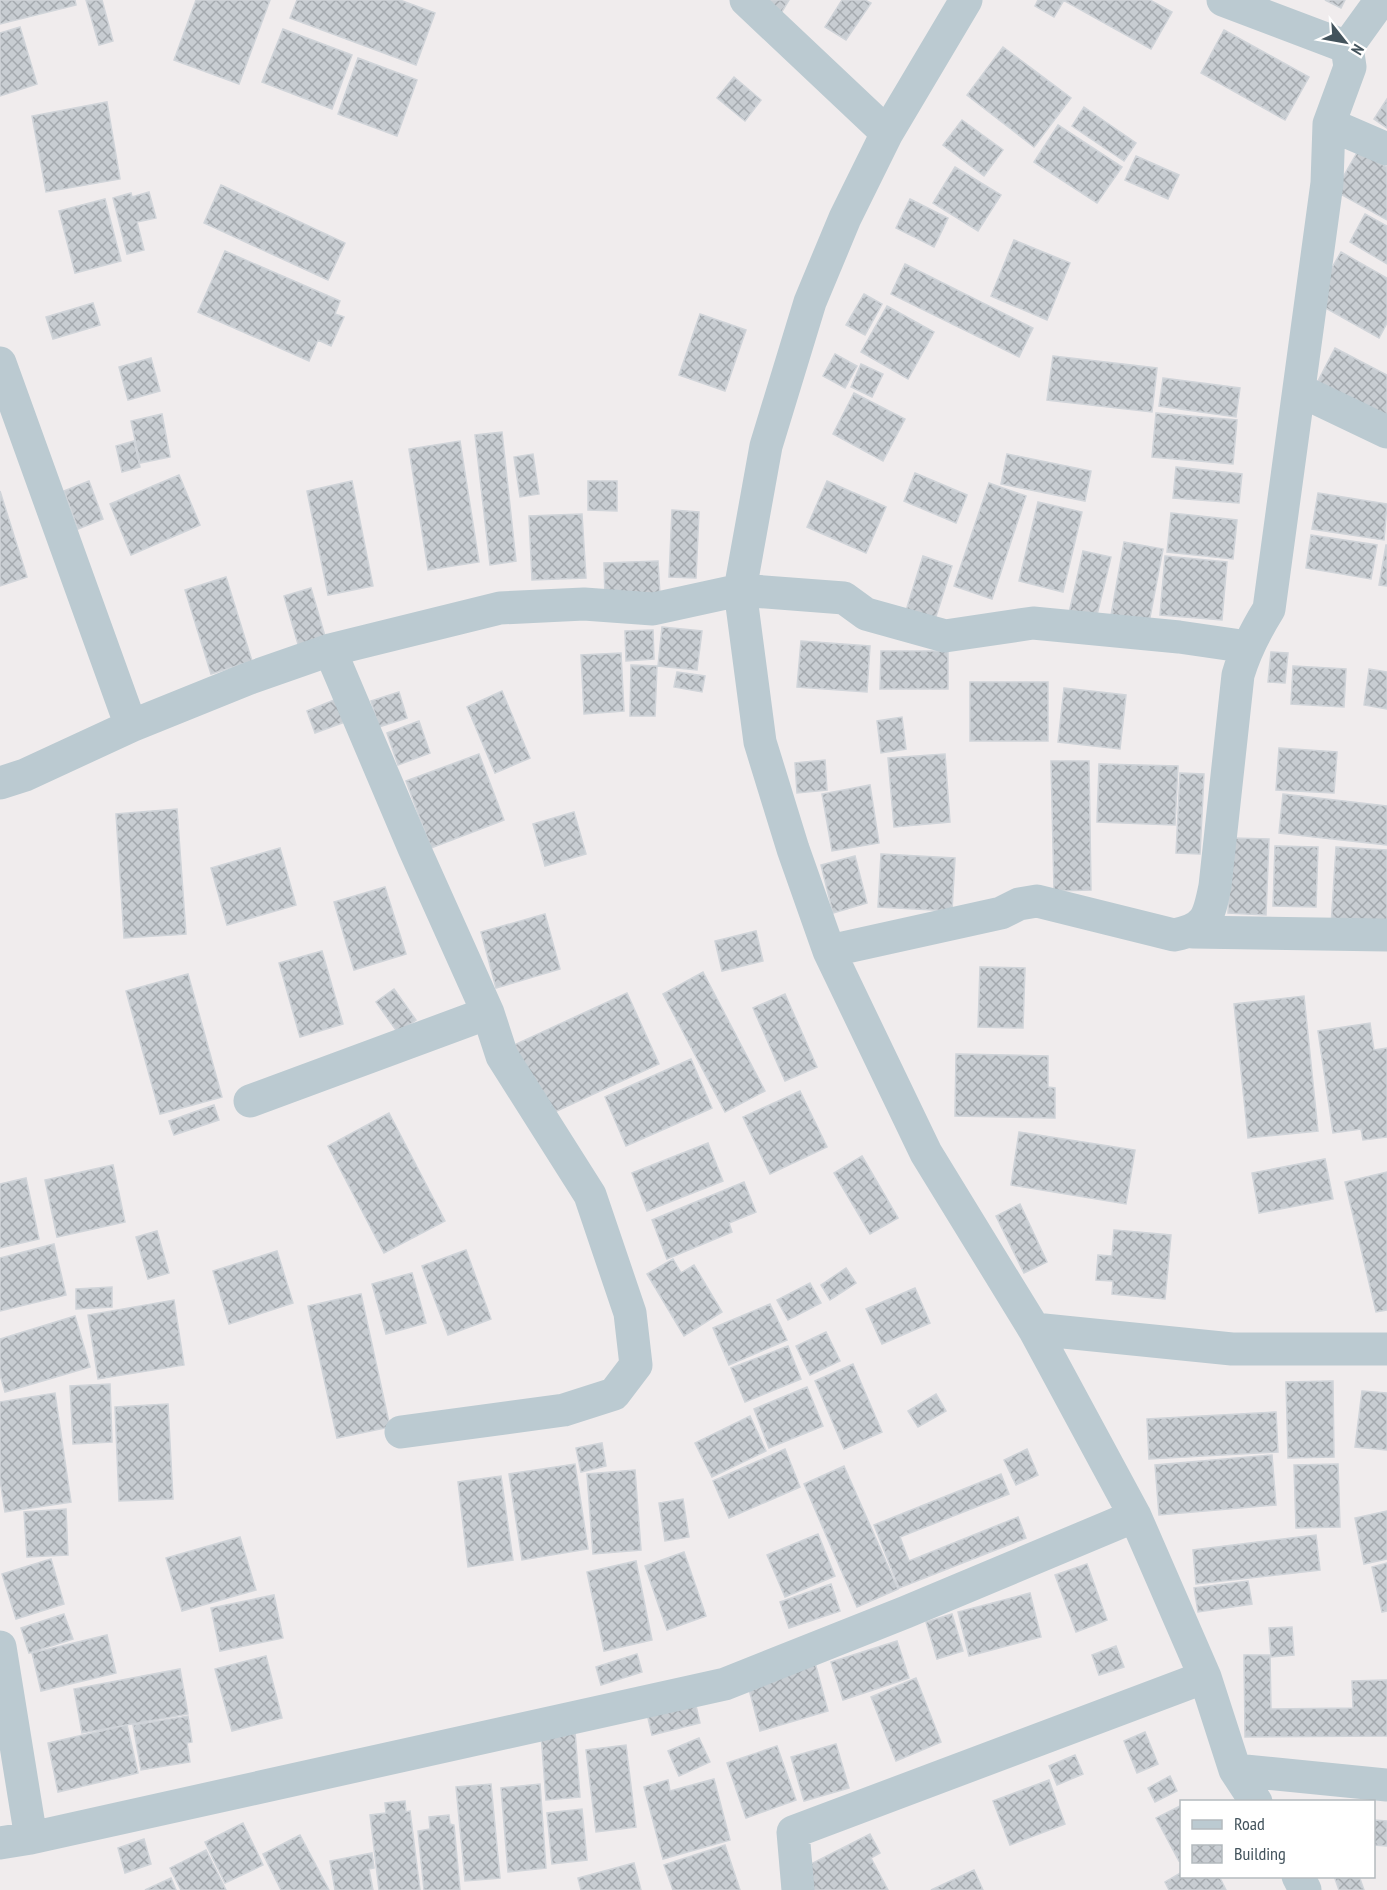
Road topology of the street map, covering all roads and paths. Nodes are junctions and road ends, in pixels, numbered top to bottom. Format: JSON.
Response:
{"nodes":[{"id":1,"x":746,"y":0,"type":"edge"},
{"id":2,"x":966,"y":0,"type":"edge"},
{"id":3,"x":1223,"y":0,"type":"edge"},
{"id":4,"x":1381,"y":0,"type":"edge"},
{"id":5,"x":1347,"y":47,"type":"junction"},
{"id":6,"x":1329,"y":124,"type":"junction"},
{"id":7,"x":886,"y":133,"type":"junction"},
{"id":8,"x":1387,"y":149,"type":"edge"},
{"id":9,"x":3,"y":380,"type":"edge"},
{"id":10,"x":1299,"y":390,"type":"junction"},
{"id":11,"x":1387,"y":432,"type":"edge"},
{"id":12,"x":740,"y":590,"type":"junction"},
{"id":13,"x":1248,"y":647,"type":"junction"},
{"id":14,"x":330,"y":650,"type":"junction"},
{"id":15,"x":131,"y":726,"type":"junction"},
{"id":16,"x":0,"y":783,"type":"edge"},
{"id":17,"x":1193,"y":932,"type":"junction"},
{"id":18,"x":1387,"y":935,"type":"edge"},
{"id":19,"x":830,"y":951,"type":"junction"},
{"id":20,"x":488,"y":1013,"type":"junction"},
{"id":21,"x":250,"y":1101,"type":"dead end"},
{"id":22,"x":1034,"y":1329,"type":"junction"},
{"id":23,"x":1387,"y":1348,"type":"edge"},
{"id":24,"x":401,"y":1432,"type":"dead end"},
{"id":25,"x":1135,"y":1516,"type":"junction"},
{"id":26,"x":0,"y":1647,"type":"edge"},
{"id":27,"x":1205,"y":1677,"type":"junction"},
{"id":28,"x":1235,"y":1770,"type":"junction"},
{"id":29,"x":1387,"y":1785,"type":"edge"},
{"id":30,"x":1255,"y":1800,"type":"edge"},
{"id":31,"x":16,"y":1841,"type":"edge"},
{"id":32,"x":798,"y":1890,"type":"edge"}],
"edges":[{"from":1,"to":7,"type":"street"},
{"from":2,"to":7,"type":"street"},
{"from":3,"to":5,"type":"street"},
{"from":4,"to":5,"type":"street"},
{"from":5,"to":6,"type":"street"},
{"from":6,"to":8,"type":"street"},
{"from":6,"to":10,"type":"street"},
{"from":7,"to":12,"type":"street"},
{"from":9,"to":15,"type":"street"},
{"from":10,"to":11,"type":"street"},
{"from":10,"to":13,"type":"street"},
{"from":12,"to":13,"type":"street"},
{"from":12,"to":14,"type":"street"},
{"from":12,"to":19,"type":"street"},
{"from":13,"to":17,"type":"street"},
{"from":14,"to":15,"type":"street"},
{"from":14,"to":20,"type":"street"},
{"from":15,"to":16,"type":"street"},
{"from":17,"to":18,"type":"street"},
{"from":17,"to":19,"type":"street"},
{"from":19,"to":22,"type":"street"},
{"from":20,"to":21,"type":"street"},
{"from":20,"to":24,"type":"street"},
{"from":22,"to":23,"type":"street"},
{"from":22,"to":25,"type":"street"},
{"from":25,"to":27,"type":"street"},
{"from":25,"to":31,"type":"street"},
{"from":26,"to":31,"type":"street"},
{"from":27,"to":28,"type":"street"},
{"from":27,"to":32,"type":"street"},
{"from":28,"to":29,"type":"street"},
{"from":28,"to":30,"type":"street"}]}
